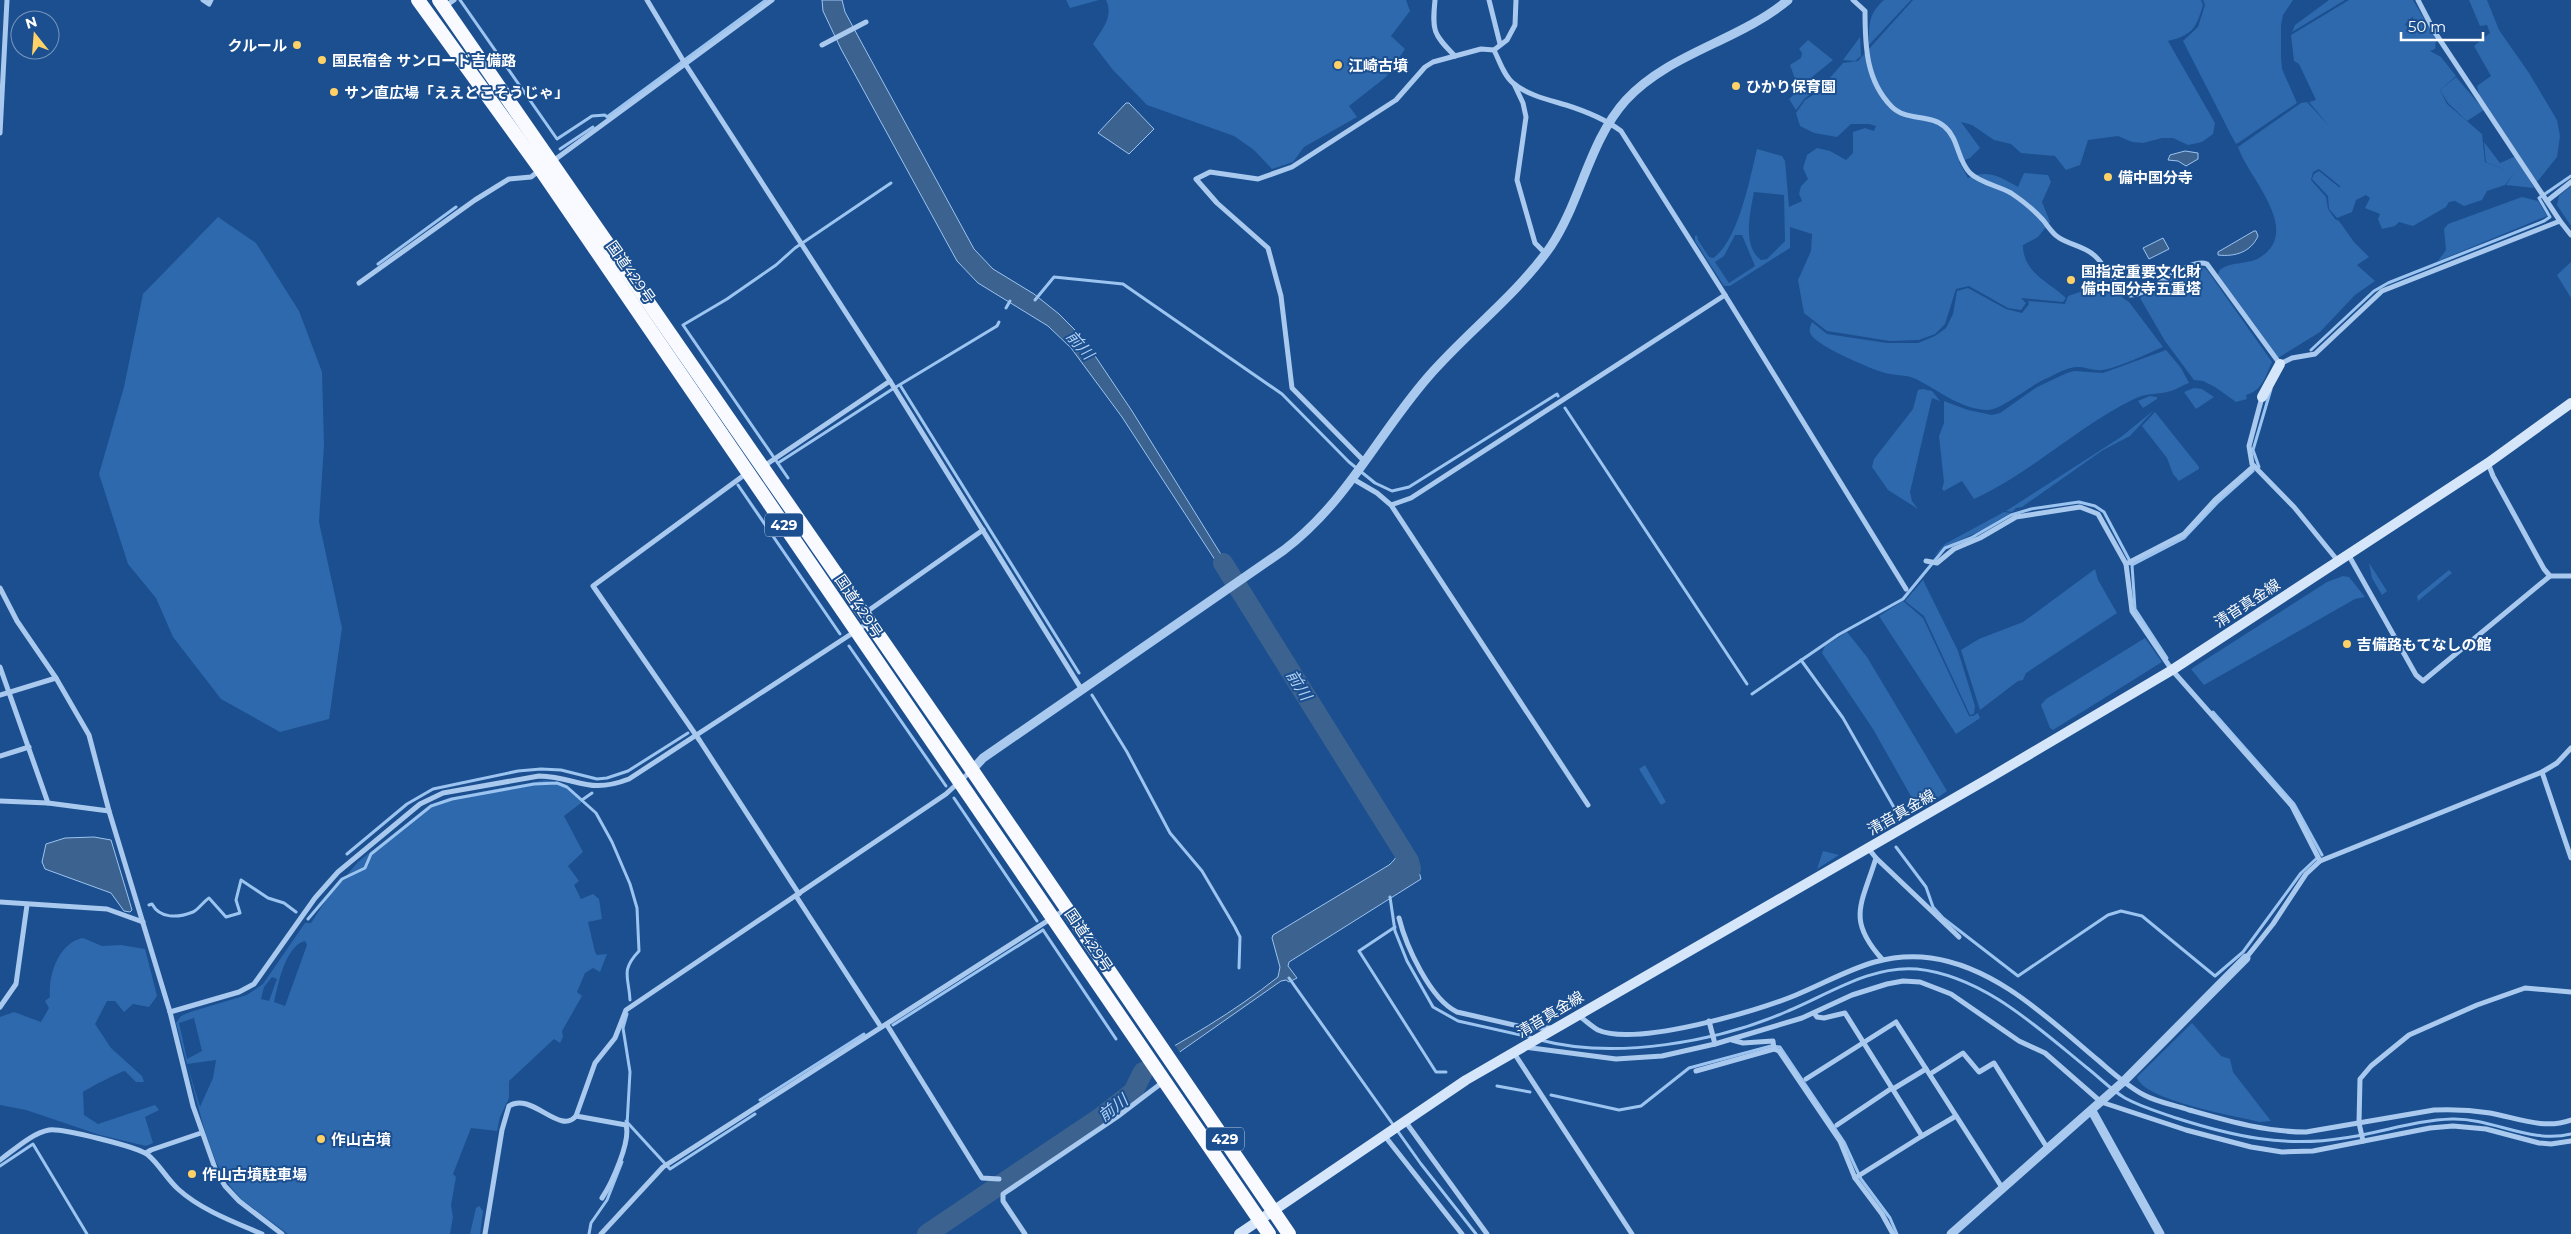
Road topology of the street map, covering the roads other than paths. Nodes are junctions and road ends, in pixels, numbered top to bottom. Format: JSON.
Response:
{"nodes":[{"id":1,"x":8,"y":0,"type":"edge"},
{"id":2,"x":204,"y":0,"type":"edge"},
{"id":3,"x":211,"y":0,"type":"edge"},
{"id":4,"x":418,"y":0,"type":"edge"},
{"id":5,"x":647,"y":0,"type":"edge"},
{"id":6,"x":772,"y":0,"type":"edge"},
{"id":7,"x":1435,"y":0,"type":"edge"},
{"id":8,"x":1490,"y":0,"type":"edge"},
{"id":9,"x":1516,"y":0,"type":"edge"},
{"id":10,"x":1788,"y":0,"type":"edge"},
{"id":11,"x":1853,"y":0,"type":"edge"},
{"id":12,"x":2418,"y":0,"type":"edge"},
{"id":13,"x":446,"y":2,"type":"edge"},
{"id":14,"x":865,"y":22,"type":"dead end"},
{"id":15,"x":824,"y":44,"type":"dead end"},
{"id":16,"x":1500,"y":44,"type":"junction"},
{"id":17,"x":1494,"y":50,"type":"junction"},
{"id":18,"x":1455,"y":56,"type":"junction"},
{"id":19,"x":684,"y":62,"type":"junction"},
{"id":20,"x":1514,"y":84,"type":"junction"},
{"id":21,"x":1609,"y":122,"type":"junction"},
{"id":22,"x":0,"y":133,"type":"edge"},
{"id":23,"x":546,"y":166,"type":"junction"},
{"id":24,"x":2571,"y":182,"type":"edge"},
{"id":25,"x":2545,"y":197,"type":"junction"},
{"id":26,"x":2560,"y":221,"type":"junction"},
{"id":27,"x":2571,"y":235,"type":"edge"},
{"id":28,"x":1545,"y":253,"type":"junction"},
{"id":29,"x":359,"y":283,"type":"dead end"},
{"id":30,"x":1725,"y":295,"type":"junction"},
{"id":31,"x":2280,"y":364,"type":"junction"},
{"id":32,"x":891,"y":382,"type":"junction"},
{"id":33,"x":2262,"y":396,"type":"joint"},
{"id":34,"x":2571,"y":403,"type":"edge"},
{"id":35,"x":770,"y":461,"type":"junction"},
{"id":36,"x":2488,"y":463,"type":"junction"},
{"id":37,"x":2254,"y":466,"type":"junction"},
{"id":38,"x":1359,"y":470,"type":"junction"},
{"id":39,"x":748,"y":472,"type":"junction"},
{"id":40,"x":1391,"y":505,"type":"junction"},
{"id":41,"x":983,"y":530,"type":"junction"},
{"id":42,"x":2348,"y":554,"type":"junction"},
{"id":43,"x":2338,"y":561,"type":"junction"},
{"id":44,"x":2129,"y":562,"type":"junction"},
{"id":45,"x":1930,"y":563,"type":"dead end"},
{"id":46,"x":2550,"y":576,"type":"junction"},
{"id":47,"x":2571,"y":576,"type":"edge"},
{"id":48,"x":0,"y":588,"type":"edge"},
{"id":49,"x":1906,"y":589,"type":"dead end"},
{"id":50,"x":866,"y":618,"type":"junction"},
{"id":51,"x":854,"y":627,"type":"junction"},
{"id":52,"x":0,"y":667,"type":"edge"},
{"id":53,"x":2172,"y":670,"type":"junction"},
{"id":54,"x":56,"y":678,"type":"junction"},
{"id":55,"x":1082,"y":690,"type":"junction"},
{"id":56,"x":10,"y":692,"type":"junction"},
{"id":57,"x":0,"y":695,"type":"edge"},
{"id":58,"x":695,"y":736,"type":"junction"},
{"id":59,"x":29,"y":747,"type":"junction"},
{"id":60,"x":2571,"y":748,"type":"edge"},
{"id":61,"x":0,"y":756,"type":"edge"},
{"id":62,"x":972,"y":770,"type":"junction"},
{"id":63,"x":2542,"y":772,"type":"junction"},
{"id":64,"x":961,"y":782,"type":"junction"},
{"id":65,"x":0,"y":801,"type":"edge"},
{"id":66,"x":48,"y":803,"type":"junction"},
{"id":67,"x":1588,"y":805,"type":"dead end"},
{"id":68,"x":110,"y":811,"type":"junction"},
{"id":69,"x":1868,"y":848,"type":"junction"},
{"id":70,"x":1876,"y":858,"type":"junction"},
{"id":71,"x":2571,"y":858,"type":"edge"},
{"id":72,"x":2320,"y":861,"type":"junction"},
{"id":73,"x":797,"y":895,"type":"junction"},
{"id":74,"x":0,"y":902,"type":"edge"},
{"id":75,"x":27,"y":905,"type":"junction"},
{"id":76,"x":1066,"y":909,"type":"junction"},
{"id":77,"x":1054,"y":917,"type":"junction"},
{"id":78,"x":1399,"y":918,"type":"dead end"},
{"id":79,"x":143,"y":922,"type":"junction"},
{"id":80,"x":1959,"y":936,"type":"dead end"},
{"id":81,"x":2246,"y":958,"type":"joint"},
{"id":82,"x":1882,"y":959,"type":"junction"},
{"id":83,"x":2571,"y":992,"type":"edge"},
{"id":84,"x":0,"y":1008,"type":"edge"},
{"id":85,"x":170,"y":1012,"type":"junction"},
{"id":86,"x":1814,"y":1013,"type":"junction"},
{"id":87,"x":1578,"y":1015,"type":"junction"},
{"id":88,"x":1709,"y":1021,"type":"junction"},
{"id":89,"x":884,"y":1026,"type":"junction"},
{"id":90,"x":1554,"y":1029,"type":"junction"},
{"id":91,"x":1732,"y":1039,"type":"junction"},
{"id":92,"x":1714,"y":1042,"type":"junction"},
{"id":93,"x":1864,"y":1042,"type":"junction"},
{"id":94,"x":1527,"y":1046,"type":"junction"},
{"id":95,"x":1774,"y":1047,"type":"junction"},
{"id":96,"x":1514,"y":1053,"type":"junction"},
{"id":97,"x":1696,"y":1072,"type":"dead end"},
{"id":98,"x":1928,"y":1072,"type":"junction"},
{"id":99,"x":1163,"y":1079,"type":"junction"},
{"id":100,"x":1806,"y":1079,"type":"dead end"},
{"id":101,"x":2122,"y":1084,"type":"junction"},
{"id":102,"x":1893,"y":1089,"type":"junction"},
{"id":103,"x":2105,"y":1099,"type":"junction"},
{"id":104,"x":2092,"y":1111,"type":"junction"},
{"id":105,"x":576,"y":1116,"type":"junction"},
{"id":106,"x":1956,"y":1116,"type":"junction"},
{"id":107,"x":2571,"y":1120,"type":"edge"},
{"id":108,"x":1402,"y":1122,"type":"junction"},
{"id":109,"x":2359,"y":1123,"type":"junction"},
{"id":110,"x":1837,"y":1125,"type":"dead end"},
{"id":111,"x":201,"y":1133,"type":"junction"},
{"id":112,"x":1386,"y":1133,"type":"junction"},
{"id":113,"x":1922,"y":1136,"type":"junction"},
{"id":114,"x":2363,"y":1140,"type":"junction"},
{"id":115,"x":2571,"y":1140,"type":"edge"},
{"id":116,"x":2048,"y":1149,"type":"junction"},
{"id":117,"x":146,"y":1153,"type":"junction"},
{"id":118,"x":0,"y":1160,"type":"edge"},
{"id":119,"x":1858,"y":1176,"type":"junction"},
{"id":120,"x":999,"y":1179,"type":"dead end"},
{"id":121,"x":2003,"y":1189,"type":"junction"},
{"id":122,"x":602,"y":1198,"type":"dead end"},
{"id":123,"x":1274,"y":1211,"type":"junction"},
{"id":124,"x":1259,"y":1221,"type":"junction"},
{"id":125,"x":262,"y":1234,"type":"edge"},
{"id":126,"x":282,"y":1234,"type":"edge"},
{"id":127,"x":485,"y":1234,"type":"edge"},
{"id":128,"x":601,"y":1234,"type":"edge"},
{"id":129,"x":1024,"y":1234,"type":"edge"},
{"id":130,"x":1239,"y":1234,"type":"edge"},
{"id":131,"x":1269,"y":1234,"type":"edge"},
{"id":132,"x":1289,"y":1234,"type":"edge"},
{"id":133,"x":1462,"y":1234,"type":"edge"},
{"id":134,"x":1487,"y":1234,"type":"edge"},
{"id":135,"x":1632,"y":1234,"type":"edge"},
{"id":136,"x":1893,"y":1234,"type":"edge"},
{"id":137,"x":1951,"y":1234,"type":"edge"},
{"id":138,"x":2160,"y":1234,"type":"edge"}],
"edges":[{"from":1,"to":22,"type":"street"},
{"from":2,"to":3,"type":"street"},
{"from":4,"to":23,"type":"highway","name":"国道429号","number":"429"},
{"from":5,"to":19,"type":"street"},
{"from":6,"to":19,"type":"street"},
{"from":7,"to":18,"type":"street"},
{"from":8,"to":16,"type":"street"},
{"from":9,"to":16,"type":"street"},
{"from":10,"to":21,"type":"street"},
{"from":11,"to":31,"type":"street"},
{"from":12,"to":25,"type":"street"},
{"from":13,"to":23,"type":"highway","name":"国道429号","number":"429"},
{"from":14,"to":15,"type":"street"},
{"from":16,"to":17,"type":"street"},
{"from":17,"to":18,"type":"street"},
{"from":17,"to":20,"type":"street"},
{"from":18,"to":38,"type":"street"},
{"from":19,"to":23,"type":"street"},
{"from":19,"to":32,"type":"street"},
{"from":20,"to":21,"type":"street"},
{"from":20,"to":28,"type":"street"},
{"from":21,"to":28,"type":"street"},
{"from":21,"to":30,"type":"street"},
{"from":23,"to":29,"type":"street"},
{"from":23,"to":35,"type":"highway","name":"国道429号","number":"429"},
{"from":23,"to":39,"type":"highway","name":"国道429号","number":"429"},
{"from":24,"to":25,"type":"street"},
{"from":25,"to":26,"type":"street"},
{"from":26,"to":27,"type":"street"},
{"from":26,"to":31,"type":"street"},
{"from":28,"to":38,"type":"street"},
{"from":30,"to":40,"type":"street"},
{"from":30,"to":49,"type":"street"},
{"from":31,"to":33,"type":"main road"},
{"from":32,"to":35,"type":"street"},
{"from":32,"to":41,"type":"street"},
{"from":33,"to":37,"type":"street"},
{"from":34,"to":36,"type":"main road","name":"清音真金線"},
{"from":35,"to":39,"type":"street"},
{"from":35,"to":50,"type":"highway","name":"国道429号","number":"429"},
{"from":36,"to":42,"type":"main road","name":"清音真金線"},
{"from":36,"to":46,"type":"street"},
{"from":37,"to":43,"type":"street"},
{"from":37,"to":44,"type":"street"},
{"from":38,"to":40,"type":"street"},
{"from":38,"to":55,"type":"street"},
{"from":39,"to":51,"type":"highway","name":"国道429号","number":"429"},
{"from":39,"to":58,"type":"street"},
{"from":40,"to":67,"type":"street"},
{"from":41,"to":50,"type":"street"},
{"from":41,"to":55,"type":"street"},
{"from":42,"to":43,"type":"main road","name":"清音真金線"},
{"from":42,"to":46,"type":"street"},
{"from":43,"to":53,"type":"main road","name":"清音真金線"},
{"from":44,"to":45,"type":"street"},
{"from":44,"to":53,"type":"street"},
{"from":46,"to":47,"type":"street"},
{"from":48,"to":54,"type":"street"},
{"from":50,"to":51,"type":"street"},
{"from":50,"to":51,"type":"street"},
{"from":50,"to":62,"type":"highway","name":"国道429号","number":"429"},
{"from":51,"to":58,"type":"street"},
{"from":51,"to":64,"type":"highway","name":"国道429号","number":"429"},
{"from":52,"to":56,"type":"street"},
{"from":53,"to":69,"type":"main road","name":"清音真金線"},
{"from":53,"to":72,"type":"street"},
{"from":54,"to":56,"type":"street"},
{"from":54,"to":68,"type":"street"},
{"from":55,"to":62,"type":"street"},
{"from":56,"to":57,"type":"street"},
{"from":56,"to":59,"type":"street"},
{"from":58,"to":73,"type":"street"},
{"from":58,"to":85,"type":"street"},
{"from":59,"to":61,"type":"street"},
{"from":59,"to":66,"type":"street"},
{"from":60,"to":63,"type":"street"},
{"from":62,"to":64,"type":"street"},
{"from":62,"to":76,"type":"highway","name":"国道429号","number":"429"},
{"from":63,"to":71,"type":"street"},
{"from":63,"to":72,"type":"street"},
{"from":64,"to":73,"type":"street"},
{"from":64,"to":77,"type":"highway","name":"国道429号","number":"429"},
{"from":65,"to":66,"type":"street"},
{"from":66,"to":68,"type":"street"},
{"from":68,"to":79,"type":"street"},
{"from":69,"to":70,"type":"street"},
{"from":69,"to":87,"type":"main road","name":"清音真金線"},
{"from":70,"to":80,"type":"street"},
{"from":70,"to":82,"type":"street"},
{"from":72,"to":81,"type":"street"},
{"from":73,"to":89,"type":"street"},
{"from":73,"to":105,"type":"street"},
{"from":74,"to":75,"type":"street"},
{"from":75,"to":79,"type":"street"},
{"from":75,"to":84,"type":"street"},
{"from":76,"to":77,"type":"street"},
{"from":76,"to":123,"type":"highway","name":"国道429号","number":"429"},
{"from":77,"to":89,"type":"street"},
{"from":77,"to":99,"type":"highway","name":"国道429号","number":"429"},
{"from":78,"to":90,"type":"street"},
{"from":79,"to":85,"type":"street"},
{"from":81,"to":101,"type":"street"},
{"from":82,"to":88,"type":"street"},
{"from":82,"to":101,"type":"street"},
{"from":83,"to":109,"type":"street"},
{"from":85,"to":111,"type":"street"},
{"from":86,"to":91,"type":"street"},
{"from":86,"to":93,"type":"street"},
{"from":86,"to":103,"type":"street"},
{"from":87,"to":88,"type":"street"},
{"from":87,"to":90,"type":"main road","name":"清音真金線"},
{"from":88,"to":92,"type":"street"},
{"from":89,"to":120,"type":"street"},
{"from":89,"to":128,"type":"street"},
{"from":90,"to":94,"type":"main road","name":"清音真金線"},
{"from":91,"to":92,"type":"street"},
{"from":91,"to":95,"type":"street"},
{"from":92,"to":94,"type":"street"},
{"from":93,"to":98,"type":"street"},
{"from":93,"to":100,"type":"street"},
{"from":93,"to":102,"type":"street"},
{"from":94,"to":96,"type":"main road","name":"清音真金線"},
{"from":95,"to":97,"type":"street"},
{"from":95,"to":119,"type":"street"},
{"from":96,"to":108,"type":"main road","name":"清音真金線"},
{"from":96,"to":135,"type":"street"},
{"from":98,"to":102,"type":"street"},
{"from":98,"to":106,"type":"street"},
{"from":98,"to":116,"type":"street"},
{"from":99,"to":124,"type":"highway","name":"国道429号","number":"429"},
{"from":99,"to":129,"type":"street"},
{"from":101,"to":103,"type":"street"},
{"from":101,"to":109,"type":"street"},
{"from":102,"to":110,"type":"street"},
{"from":102,"to":113,"type":"street"},
{"from":103,"to":104,"type":"street"},
{"from":103,"to":114,"type":"street"},
{"from":104,"to":116,"type":"street"},
{"from":104,"to":138,"type":"street"},
{"from":105,"to":122,"type":"street"},
{"from":105,"to":127,"type":"street"},
{"from":106,"to":113,"type":"street"},
{"from":106,"to":121,"type":"street"},
{"from":107,"to":109,"type":"street"},
{"from":108,"to":112,"type":"main road","name":"清音真金線"},
{"from":108,"to":134,"type":"street"},
{"from":109,"to":114,"type":"street"},
{"from":111,"to":117,"type":"street"},
{"from":111,"to":126,"type":"street"},
{"from":112,"to":123,"type":"main road","name":"清音真金線"},
{"from":112,"to":133,"type":"street"},
{"from":113,"to":119,"type":"street"},
{"from":114,"to":115,"type":"street"},
{"from":116,"to":121,"type":"street"},
{"from":117,"to":118,"type":"street"},
{"from":117,"to":125,"type":"street"},
{"from":119,"to":136,"type":"street"},
{"from":121,"to":137,"type":"street"},
{"from":123,"to":124,"type":"main road","name":"清音真金線"},
{"from":123,"to":132,"type":"highway","name":"国道429号","number":"429"},
{"from":124,"to":130,"type":"main road","name":"清音真金線"},
{"from":124,"to":131,"type":"highway","name":"国道429号","number":"429"}]}
